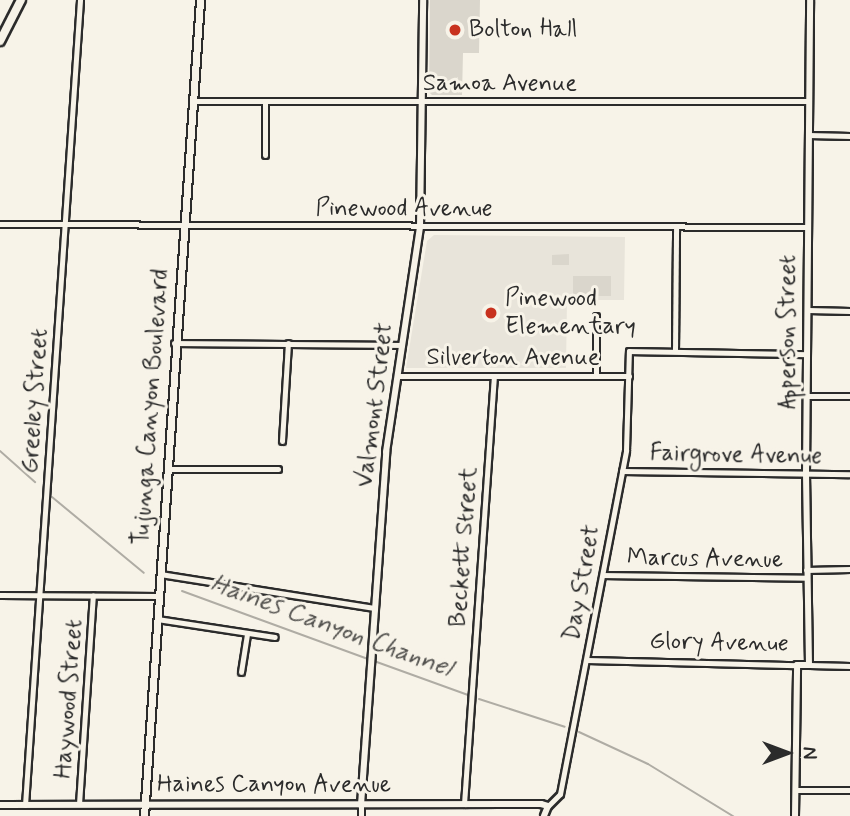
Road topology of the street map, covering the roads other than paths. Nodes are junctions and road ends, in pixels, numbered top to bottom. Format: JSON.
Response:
{"nodes":[{"id":1,"x":21,"y":0,"type":"edge"},
{"id":2,"x":80,"y":0,"type":"edge"},
{"id":3,"x":200,"y":0,"type":"edge"},
{"id":4,"x":423,"y":0,"type":"edge"},
{"id":5,"x":810,"y":0,"type":"edge"},
{"id":6,"x":0,"y":41,"type":"edge"},
{"id":7,"x":192,"y":101,"type":"junction"},
{"id":8,"x":265,"y":101,"type":"junction"},
{"id":9,"x":422,"y":101,"type":"junction"},
{"id":10,"x":808,"y":101,"type":"junction"},
{"id":11,"x":808,"y":135,"type":"junction"},
{"id":12,"x":850,"y":136,"type":"edge"},
{"id":13,"x":265,"y":155,"type":"dead end"},
{"id":14,"x":65,"y":224,"type":"junction"},
{"id":15,"x":0,"y":225,"type":"edge"},
{"id":16,"x":182,"y":226,"type":"junction"},
{"id":17,"x":676,"y":226,"type":"junction"},
{"id":18,"x":420,"y":227,"type":"junction"},
{"id":19,"x":807,"y":227,"type":"junction"},
{"id":20,"x":808,"y":310,"type":"junction"},
{"id":21,"x":850,"y":311,"type":"edge"},
{"id":22,"x":596,"y":316,"type":"dead end"},
{"id":23,"x":174,"y":342,"type":"junction"},
{"id":24,"x":288,"y":343,"type":"junction"},
{"id":25,"x":402,"y":345,"type":"junction"},
{"id":26,"x":629,"y":351,"type":"joint"},
{"id":27,"x":675,"y":351,"type":"junction"},
{"id":28,"x":807,"y":354,"type":"junction"},
{"id":29,"x":397,"y":376,"type":"junction"},
{"id":30,"x":494,"y":376,"type":"junction"},
{"id":31,"x":596,"y":376,"type":"junction"},
{"id":32,"x":629,"y":376,"type":"junction"},
{"id":33,"x":807,"y":396,"type":"junction"},
{"id":34,"x":850,"y":396,"type":"edge"},
{"id":35,"x":282,"y":441,"type":"dead end"},
{"id":36,"x":167,"y":469,"type":"junction"},
{"id":37,"x":278,"y":469,"type":"dead end"},
{"id":38,"x":622,"y":471,"type":"junction"},
{"id":39,"x":806,"y":474,"type":"junction"},
{"id":40,"x":850,"y":474,"type":"edge"},
{"id":41,"x":850,"y":569,"type":"edge"},
{"id":42,"x":160,"y":574,"type":"junction"},
{"id":43,"x":806,"y":574,"type":"junction"},
{"id":44,"x":603,"y":575,"type":"junction"},
{"id":45,"x":0,"y":595,"type":"edge"},
{"id":46,"x":93,"y":595,"type":"junction"},
{"id":47,"x":39,"y":596,"type":"junction"},
{"id":48,"x":158,"y":596,"type":"junction"},
{"id":49,"x":374,"y":608,"type":"junction"},
{"id":50,"x":157,"y":619,"type":"junction"},
{"id":51,"x":247,"y":634,"type":"junction"},
{"id":52,"x":275,"y":637,"type":"dead end"},
{"id":53,"x":587,"y":660,"type":"junction"},
{"id":54,"x":797,"y":664,"type":"junction"},
{"id":55,"x":809,"y":665,"type":"junction"},
{"id":56,"x":850,"y":666,"type":"edge"},
{"id":57,"x":241,"y":672,"type":"dead end"},
{"id":58,"x":795,"y":790,"type":"junction"},
{"id":59,"x":850,"y":790,"type":"edge"},
{"id":60,"x":79,"y":804,"type":"junction"},
{"id":61,"x":145,"y":804,"type":"junction"},
{"id":62,"x":464,"y":804,"type":"junction"},
{"id":63,"x":0,"y":805,"type":"edge"},
{"id":64,"x":25,"y":805,"type":"junction"},
{"id":65,"x":361,"y":805,"type":"junction"},
{"id":66,"x":548,"y":806,"type":"junction"},
{"id":67,"x":144,"y":816,"type":"edge"},
{"id":68,"x":360,"y":816,"type":"edge"},
{"id":69,"x":544,"y":816,"type":"edge"},
{"id":70,"x":795,"y":816,"type":"edge"}],
"edges":[{"from":1,"to":6,"type":"main road"},
{"from":2,"to":14,"type":"street","name":"Greeley Street"},
{"from":3,"to":7,"type":"main road","name":"Tujunga Canyon Boulevard"},
{"from":4,"to":9,"type":"street","name":"Valmont Street"},
{"from":5,"to":10,"type":"street","name":"Apperson Street"},
{"from":7,"to":8,"type":"street","name":"Samoa Avenue"},
{"from":7,"to":16,"type":"main road","name":"Tujunga Canyon Boulevard"},
{"from":8,"to":9,"type":"street","name":"Samoa Avenue"},
{"from":8,"to":13,"type":"street"},
{"from":9,"to":10,"type":"street","name":"Samoa Avenue"},
{"from":9,"to":18,"type":"street","name":"Valmont Street"},
{"from":10,"to":11,"type":"street","name":"Apperson Street"},
{"from":11,"to":12,"type":"street"},
{"from":11,"to":19,"type":"street","name":"Apperson Street"},
{"from":14,"to":15,"type":"street","name":"Pinewood Avenue"},
{"from":14,"to":16,"type":"street","name":"Pinewood Avenue"},
{"from":14,"to":47,"type":"street","name":"Greeley Street"},
{"from":16,"to":18,"type":"street","name":"Pinewood Avenue"},
{"from":16,"to":23,"type":"main road","name":"Tujunga Canyon Boulevard"},
{"from":17,"to":18,"type":"street","name":"Pinewood Avenue"},
{"from":17,"to":19,"type":"street","name":"Pinewood Avenue"},
{"from":17,"to":27,"type":"street"},
{"from":18,"to":25,"type":"street","name":"Valmont Street"},
{"from":19,"to":20,"type":"street","name":"Apperson Street"},
{"from":20,"to":21,"type":"street"},
{"from":20,"to":28,"type":"street","name":"Apperson Street"},
{"from":22,"to":31,"type":"street"},
{"from":23,"to":24,"type":"street","name":"Silverton Avenue"},
{"from":23,"to":36,"type":"main road","name":"Tujunga Canyon Boulevard"},
{"from":24,"to":25,"type":"street","name":"Silverton Avenue"},
{"from":24,"to":35,"type":"street"},
{"from":25,"to":29,"type":"street","name":"Valmont Street"},
{"from":26,"to":27,"type":"street","name":"Silverton Avenue"},
{"from":26,"to":32,"type":"street","name":"Day Street"},
{"from":27,"to":28,"type":"street","name":"Silverton Avenue"},
{"from":28,"to":33,"type":"street","name":"Apperson Street"},
{"from":29,"to":30,"type":"street","name":"Silverton Avenue"},
{"from":29,"to":49,"type":"street","name":"Valmont Street"},
{"from":30,"to":31,"type":"street","name":"Silverton Avenue"},
{"from":30,"to":62,"type":"street","name":"Beckett Street"},
{"from":31,"to":32,"type":"street","name":"Silverton Avenue"},
{"from":32,"to":38,"type":"street","name":"Day Street"},
{"from":33,"to":34,"type":"street"},
{"from":33,"to":39,"type":"street","name":"Apperson Street"},
{"from":36,"to":37,"type":"street"},
{"from":36,"to":42,"type":"main road","name":"Tujunga Canyon Boulevard"},
{"from":38,"to":39,"type":"street","name":"Fairgrove Avenue"},
{"from":38,"to":44,"type":"street","name":"Day Street"},
{"from":39,"to":40,"type":"street","name":"Fairgrove Avenue"},
{"from":39,"to":43,"type":"street","name":"Apperson Street"},
{"from":41,"to":43,"type":"street","name":"Marcus Avenue"},
{"from":42,"to":48,"type":"main road","name":"Tujunga Canyon Boulevard"},
{"from":42,"to":49,"type":"street"},
{"from":43,"to":44,"type":"street","name":"Marcus Avenue"},
{"from":43,"to":55,"type":"street","name":"Apperson Street"},
{"from":44,"to":53,"type":"street","name":"Day Street"},
{"from":45,"to":47,"type":"street"},
{"from":46,"to":47,"type":"street"},
{"from":46,"to":48,"type":"street"},
{"from":46,"to":60,"type":"street","name":"Haywood Street"},
{"from":47,"to":64,"type":"street","name":"Greeley Street"},
{"from":48,"to":50,"type":"main road","name":"Tujunga Canyon Boulevard"},
{"from":49,"to":65,"type":"street","name":"Valmont Street"},
{"from":50,"to":51,"type":"street"},
{"from":50,"to":61,"type":"main road","name":"Tujunga Canyon Boulevard"},
{"from":51,"to":52,"type":"street"},
{"from":51,"to":57,"type":"street"},
{"from":53,"to":54,"type":"street","name":"Glory Avenue"},
{"from":53,"to":66,"type":"street","name":"Day Street"},
{"from":54,"to":55,"type":"street","name":"Glory Avenue"},
{"from":54,"to":58,"type":"street"},
{"from":55,"to":56,"type":"street","name":"Glory Avenue"},
{"from":58,"to":59,"type":"street"},
{"from":58,"to":70,"type":"street"},
{"from":60,"to":61,"type":"street","name":"Haines Canyon Avenue"},
{"from":60,"to":64,"type":"street","name":"Haines Canyon Avenue"},
{"from":61,"to":65,"type":"street","name":"Haines Canyon Avenue"},
{"from":61,"to":67,"type":"main road","name":"Tujunga Canyon Boulevard"},
{"from":62,"to":65,"type":"street","name":"Haines Canyon Avenue"},
{"from":62,"to":66,"type":"street","name":"Haines Canyon Avenue"},
{"from":63,"to":64,"type":"street","name":"Haines Canyon Avenue"},
{"from":65,"to":68,"type":"street","name":"Valmont Street"},
{"from":66,"to":69,"type":"street","name":"Day Street"}]}
